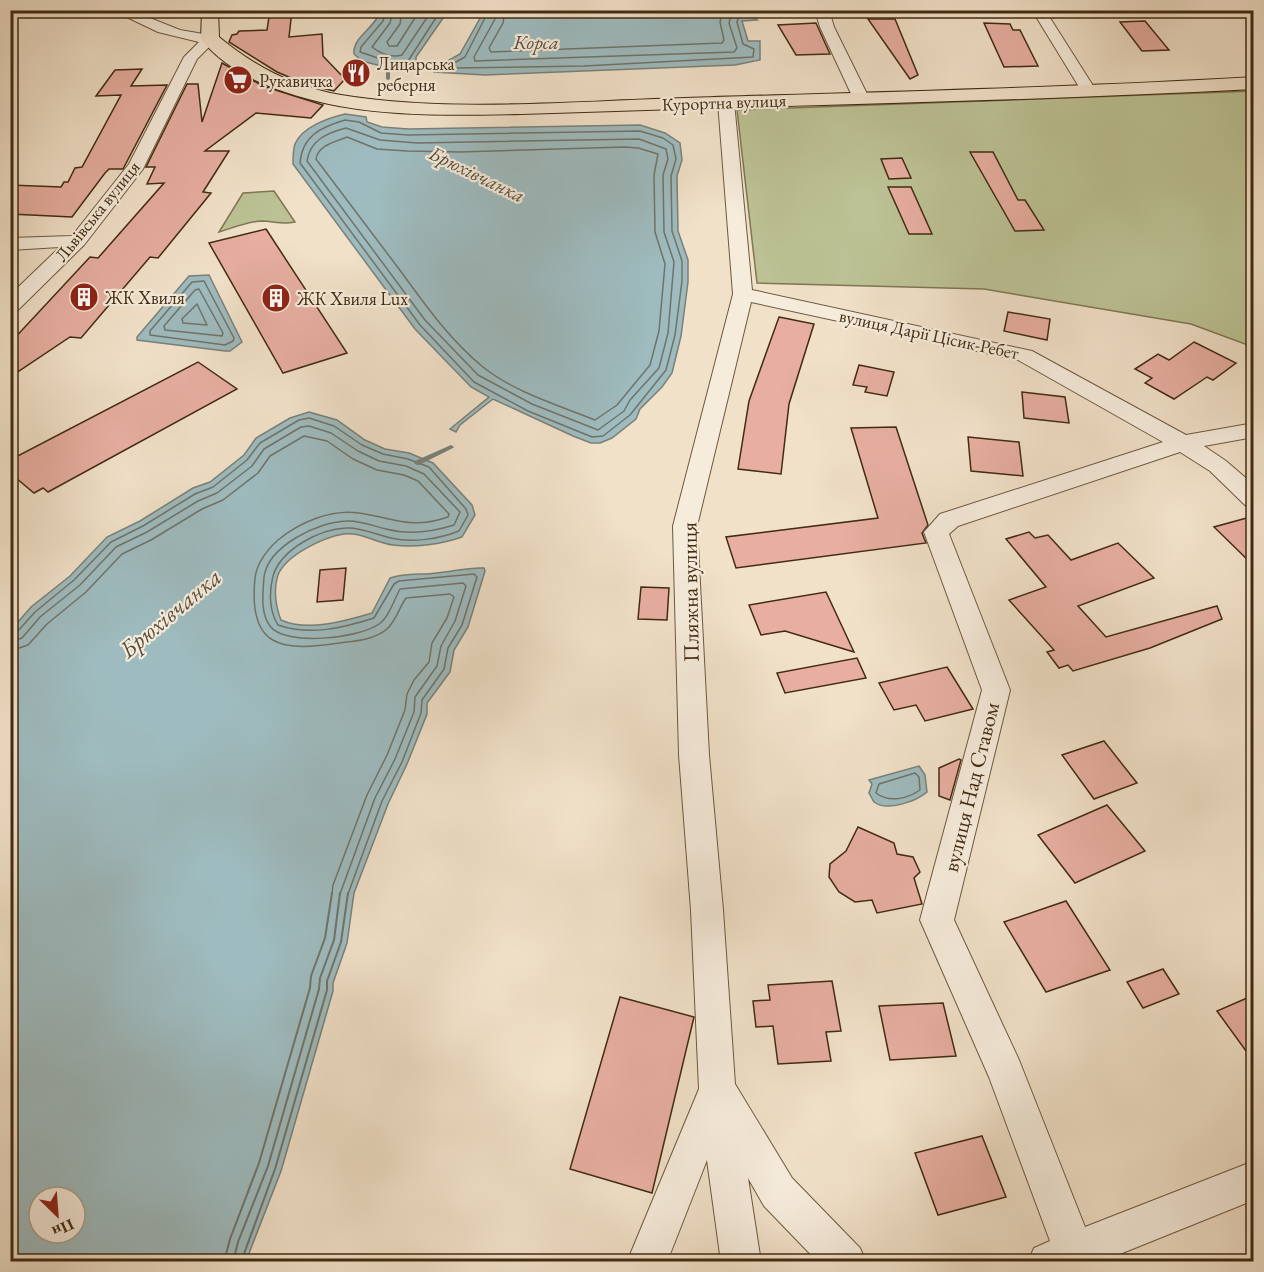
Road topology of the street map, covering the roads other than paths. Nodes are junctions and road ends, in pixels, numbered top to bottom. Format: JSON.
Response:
{"nodes":[{"id":1,"x":118,"y":10,"type":"edge"},
{"id":2,"x":210,"y":10,"type":"edge"},
{"id":3,"x":822,"y":10,"type":"edge"},
{"id":4,"x":1038,"y":10,"type":"edge"},
{"id":5,"x":210,"y":39,"type":"junction"},
{"id":6,"x":234,"y":58,"type":"junction"},
{"id":7,"x":187,"y":65,"type":"junction"},
{"id":8,"x":1254,"y":83,"type":"edge"},
{"id":9,"x":1089,"y":92,"type":"junction"},
{"id":10,"x":861,"y":98,"type":"junction"},
{"id":11,"x":726,"y":102,"type":"junction"},
{"id":12,"x":77,"y":241,"type":"junction"},
{"id":13,"x":10,"y":244,"type":"edge"},
{"id":14,"x":743,"y":294,"type":"junction"},
{"id":15,"x":10,"y":307,"type":"edge"},
{"id":16,"x":1254,"y":430,"type":"edge"},
{"id":17,"x":1183,"y":443,"type":"junction"},
{"id":18,"x":1254,"y":499,"type":"edge"},
{"id":19,"x":717,"y":1089,"type":"junction"},
{"id":20,"x":1254,"y":1180,"type":"edge"},
{"id":21,"x":1061,"y":1257,"type":"edge"},
{"id":22,"x":647,"y":1262,"type":"edge"},
{"id":23,"x":741,"y":1262,"type":"edge"},
{"id":24,"x":846,"y":1262,"type":"edge"}],
"edges":[{"from":1,"to":5,"type":"street"},
{"from":2,"to":5,"type":"main road"},
{"from":3,"to":10,"type":"street"},
{"from":4,"to":9,"type":"street"},
{"from":5,"to":6,"type":"main road","name":"Курортна вулиця"},
{"from":5,"to":7,"type":"street","name":"Львівська вулиця"},
{"from":6,"to":7,"type":"street"},
{"from":6,"to":11,"type":"main road","name":"Курортна вулиця"},
{"from":7,"to":12,"type":"street","name":"Львівська вулиця"},
{"from":8,"to":9,"type":"main road","name":"Курортна вулиця"},
{"from":9,"to":10,"type":"main road","name":"Курортна вулиця"},
{"from":10,"to":11,"type":"main road","name":"Курортна вулиця"},
{"from":11,"to":14,"type":"street","name":"Пляжна вулиця"},
{"from":12,"to":13,"type":"street"},
{"from":12,"to":15,"type":"street","name":"Львівська вулиця"},
{"from":14,"to":17,"type":"street","name":"вулиця Дарії Цісик-Ребет"},
{"from":14,"to":19,"type":"street","name":"Пляжна вулиця"},
{"from":16,"to":17,"type":"street","name":"вулиця Над Ставом"},
{"from":17,"to":18,"type":"street","name":"вулиця Дарії Цісик-Ребет"},
{"from":17,"to":21,"type":"street","name":"вулиця Над Ставом"},
{"from":19,"to":22,"type":"street","name":"Пляжна вулиця"},
{"from":19,"to":23,"type":"street","name":"Пляжна вулиця"},
{"from":19,"to":24,"type":"street"},
{"from":20,"to":21,"type":"street"}]}
